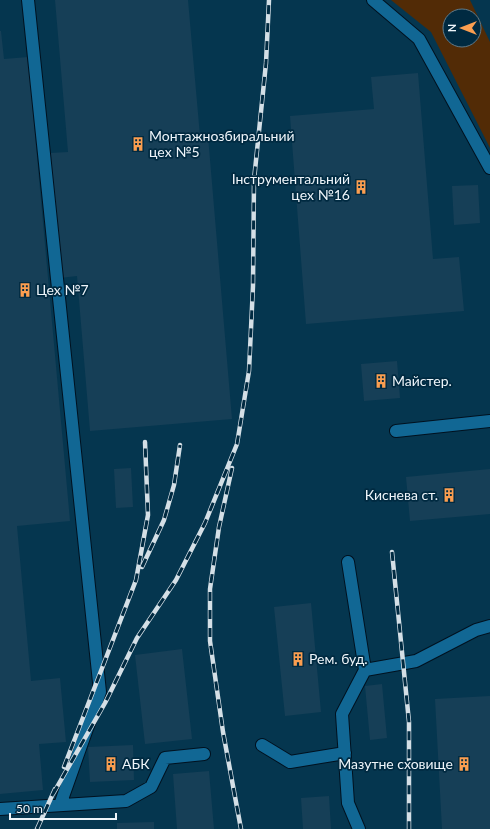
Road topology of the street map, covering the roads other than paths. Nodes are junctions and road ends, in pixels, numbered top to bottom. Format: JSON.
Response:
{"nodes":[{"id":1,"x":28,"y":0,"type":"edge"},
{"id":2,"x":373,"y":0,"type":"edge"},
{"id":3,"x":490,"y":168,"type":"edge"},
{"id":4,"x":490,"y":421,"type":"edge"},
{"id":5,"x":396,"y":431,"type":"dead end"},
{"id":6,"x":348,"y":562,"type":"dead end"},
{"id":7,"x":490,"y":626,"type":"edge"},
{"id":8,"x":365,"y":670,"type":"junction"},
{"id":9,"x":262,"y":745,"type":"dead end"},
{"id":10,"x":345,"y":753,"type":"junction"},
{"id":11,"x":204,"y":754,"type":"dead end"},
{"id":12,"x":60,"y":805,"type":"junction"},
{"id":13,"x":0,"y":809,"type":"edge"},
{"id":14,"x":359,"y":829,"type":"edge"}],
"edges":[{"from":1,"to":12,"type":"lane"},
{"from":2,"to":3,"type":"lane"},
{"from":4,"to":5,"type":"lane"},
{"from":6,"to":8,"type":"lane"},
{"from":7,"to":8,"type":"lane"},
{"from":8,"to":10,"type":"lane"},
{"from":9,"to":10,"type":"lane"},
{"from":10,"to":14,"type":"lane"},
{"from":11,"to":12,"type":"lane"},
{"from":12,"to":13,"type":"lane"}]}
